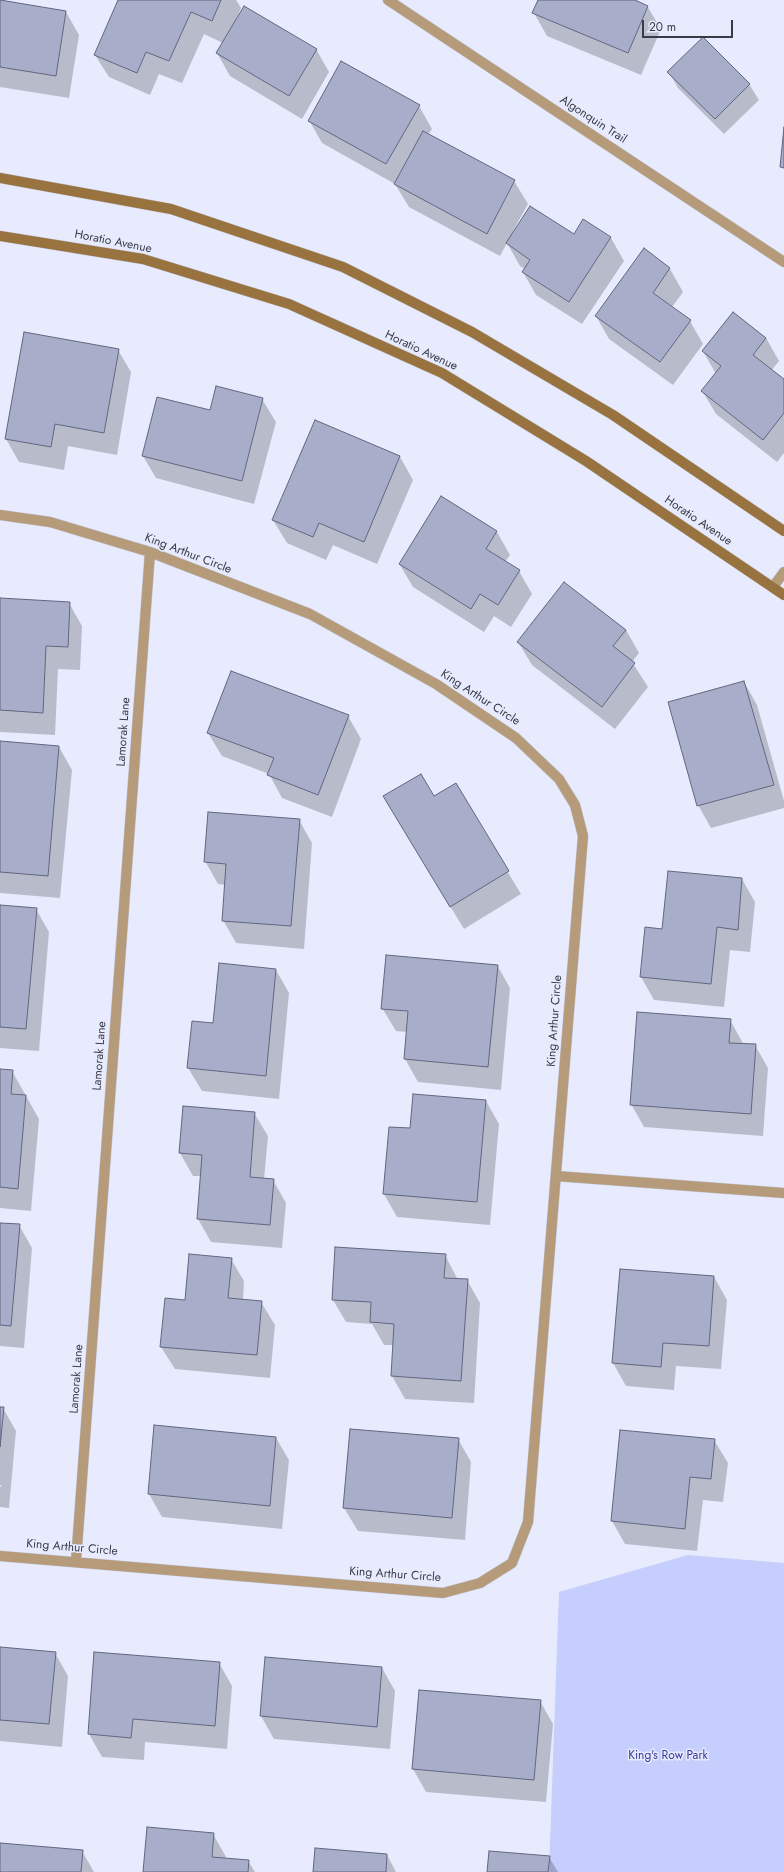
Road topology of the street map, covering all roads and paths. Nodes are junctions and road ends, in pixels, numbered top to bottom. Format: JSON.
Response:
{"nodes":[{"id":1,"x":388,"y":0,"type":"edge"},
{"id":2,"x":0,"y":178,"type":"edge"},
{"id":3,"x":0,"y":236,"type":"edge"},
{"id":4,"x":784,"y":262,"type":"edge"},
{"id":5,"x":0,"y":516,"type":"edge"},
{"id":6,"x":784,"y":531,"type":"edge"},
{"id":7,"x":150,"y":552,"type":"junction"},
{"id":8,"x":784,"y":572,"type":"edge"},
{"id":9,"x":773,"y":587,"type":"junction"},
{"id":10,"x":784,"y":595,"type":"edge"},
{"id":11,"x":556,"y":1176,"type":"junction"},
{"id":12,"x":784,"y":1193,"type":"edge"},
{"id":13,"x":0,"y":1556,"type":"edge"},
{"id":14,"x":76,"y":1561,"type":"junction"}],
"edges":[{"from":1,"to":4,"type":"street","name":"Algonquin Trail"},
{"from":2,"to":6,"type":"main road"},
{"from":3,"to":9,"type":"main road","name":"Horatio Avenue"},
{"from":5,"to":7,"type":"street","name":"King Arthur Circle"},
{"from":7,"to":11,"type":"street","name":"King Arthur Circle"},
{"from":7,"to":14,"type":"street","name":"Lamorak Lane"},
{"from":8,"to":9,"type":"street"},
{"from":9,"to":10,"type":"main road","name":"Horatio Avenue"},
{"from":11,"to":12,"type":"street"},
{"from":11,"to":14,"type":"street","name":"King Arthur Circle"},
{"from":13,"to":14,"type":"street","name":"King Arthur Circle"}]}
